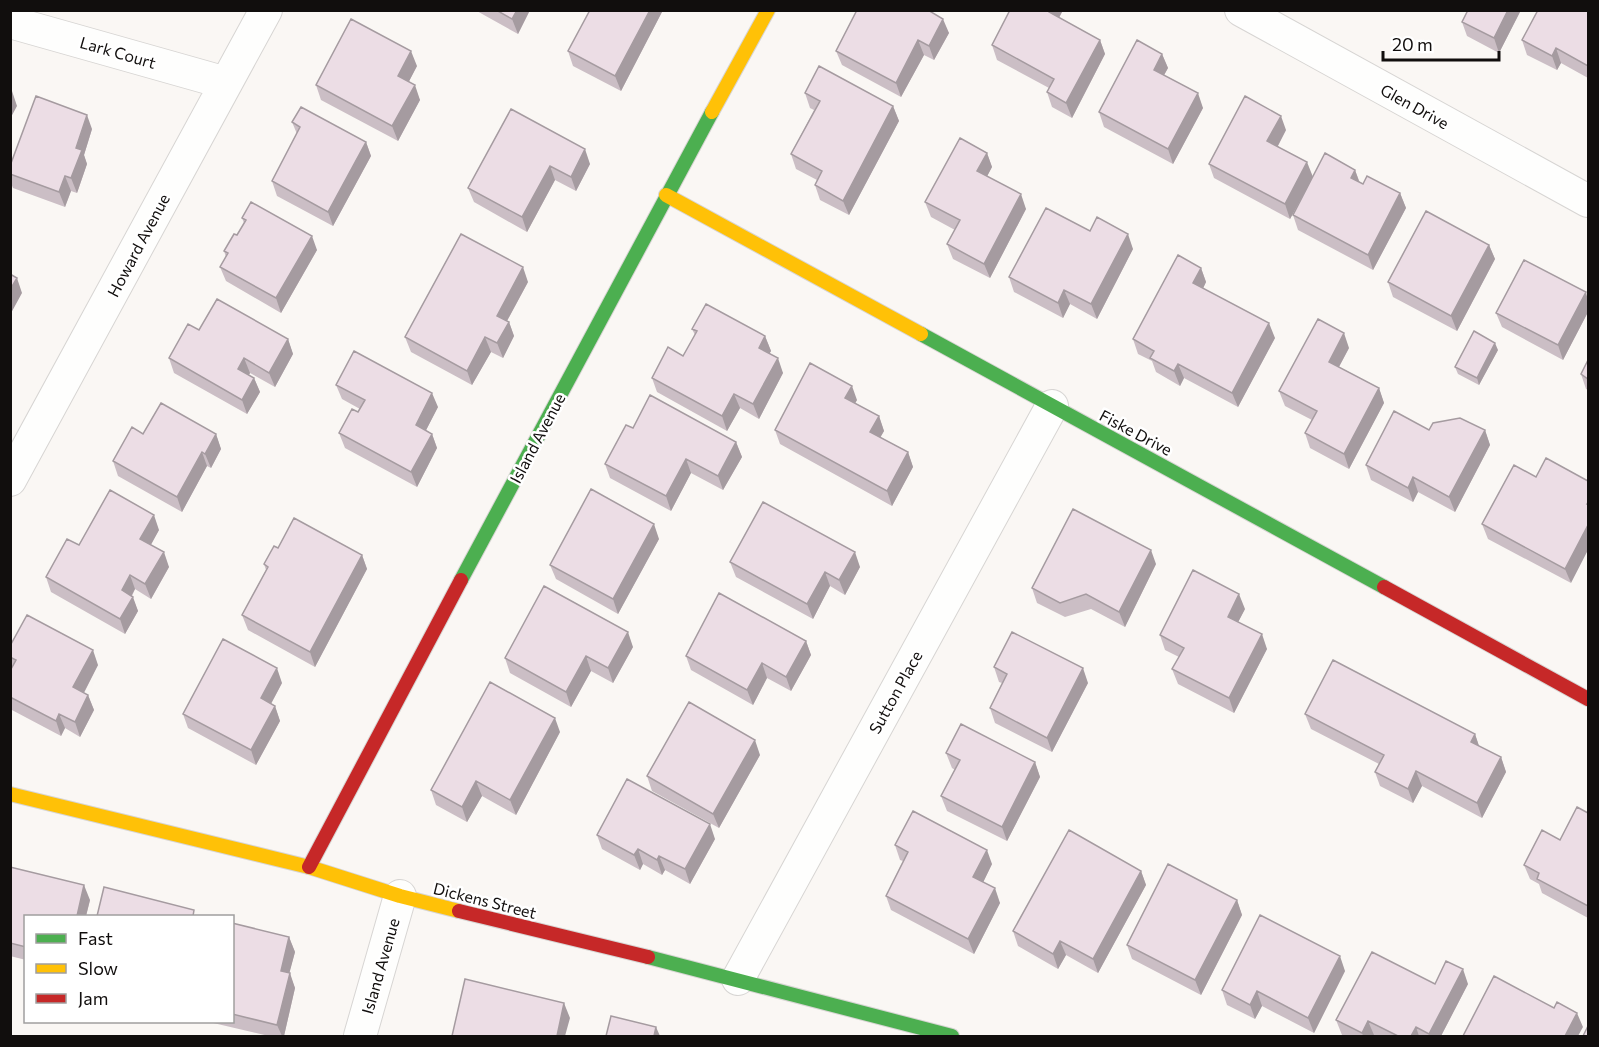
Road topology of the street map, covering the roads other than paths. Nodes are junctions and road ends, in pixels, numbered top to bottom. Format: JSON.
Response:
{"nodes":[{"id":1,"x":266,"y":10,"type":"edge"},
{"id":2,"x":768,"y":10,"type":"edge"},
{"id":3,"x":1241,"y":10,"type":"edge"},
{"id":4,"x":10,"y":22,"type":"edge"},
{"id":5,"x":226,"y":83,"type":"junction"},
{"id":6,"x":666,"y":195,"type":"junction"},
{"id":7,"x":1588,"y":201,"type":"edge"},
{"id":8,"x":1052,"y":406,"type":"junction"},
{"id":9,"x":10,"y":480,"type":"edge"},
{"id":10,"x":1588,"y":699,"type":"edge"},
{"id":11,"x":10,"y":794,"type":"edge"},
{"id":12,"x":309,"y":867,"type":"junction"},
{"id":13,"x":400,"y":896,"type":"junction"},
{"id":14,"x":738,"y":979,"type":"junction"},
{"id":15,"x":901,"y":1030,"type":"edge"},
{"id":16,"x":360,"y":1036,"type":"edge"},
{"id":17,"x":952,"y":1036,"type":"edge"}],
"edges":[{"from":1,"to":5,"type":"street","name":"Howard Avenue"},
{"from":2,"to":6,"type":"street","name":"Island Avenue"},
{"from":3,"to":7,"type":"street","name":"Glen Drive"},
{"from":4,"to":5,"type":"street","name":"Lark Court"},
{"from":5,"to":9,"type":"street","name":"Howard Avenue"},
{"from":6,"to":8,"type":"street","name":"Fiske Drive"},
{"from":6,"to":12,"type":"street","name":"Island Avenue"},
{"from":8,"to":10,"type":"street","name":"Fiske Drive"},
{"from":8,"to":14,"type":"street","name":"Sutton Place"},
{"from":11,"to":12,"type":"street","name":"Dickens Street"},
{"from":12,"to":13,"type":"street","name":"Dickens Street"},
{"from":13,"to":14,"type":"street","name":"Dickens Street"},
{"from":13,"to":16,"type":"street","name":"Island Avenue"},
{"from":14,"to":15,"type":"street","name":"Dickens Street"},
{"from":15,"to":17,"type":"street","name":"Dickens Street"}]}
